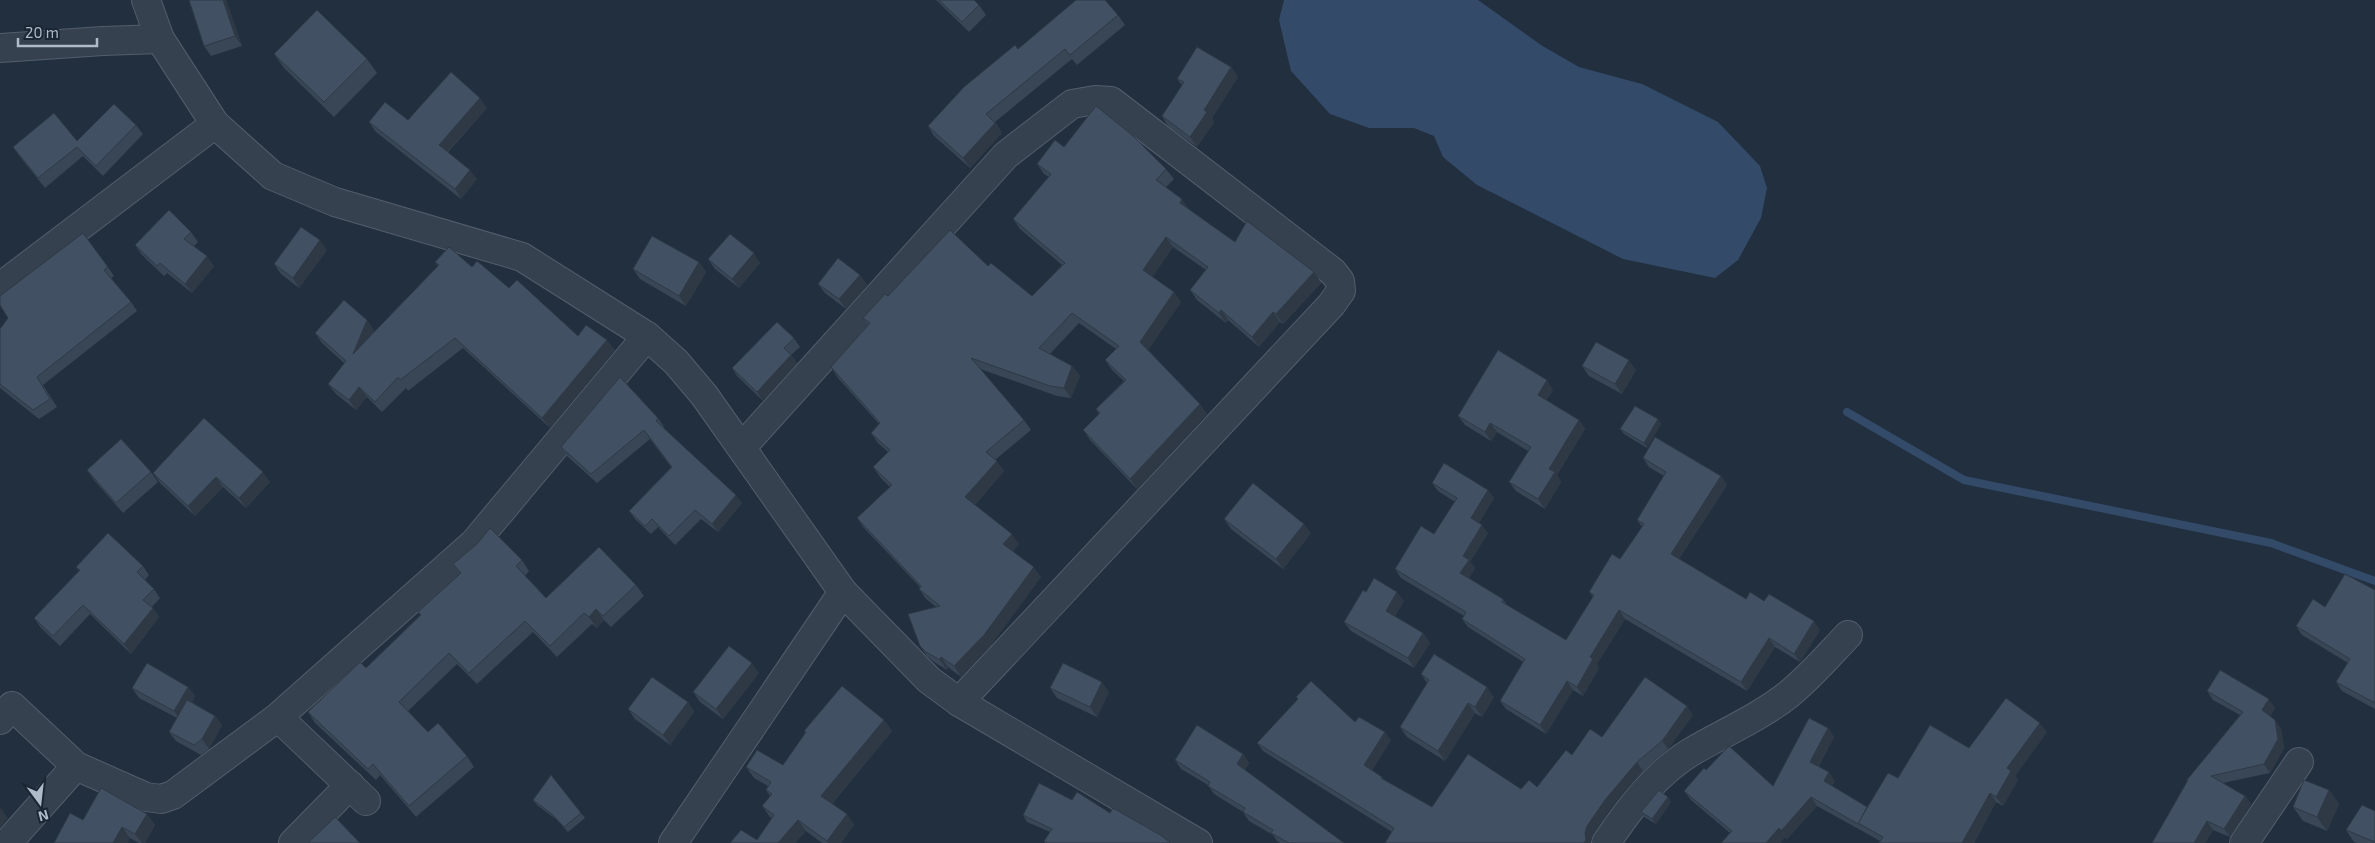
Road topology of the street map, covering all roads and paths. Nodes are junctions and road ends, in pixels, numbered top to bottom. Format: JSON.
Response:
{"nodes":[{"id":1,"x":146,"y":0,"type":"edge"},
{"id":2,"x":160,"y":39,"type":"junction"},
{"id":3,"x":0,"y":48,"type":"edge"},
{"id":4,"x":215,"y":124,"type":"junction"},
{"id":5,"x":0,"y":287,"type":"edge"},
{"id":6,"x":647,"y":336,"type":"junction"},
{"id":7,"x":742,"y":447,"type":"junction"},
{"id":8,"x":843,"y":592,"type":"junction"},
{"id":9,"x":1848,"y":635,"type":"dead end"},
{"id":10,"x":959,"y":702,"type":"junction"},
{"id":11,"x":278,"y":717,"type":"junction"},
{"id":12,"x":0,"y":720,"type":"edge"},
{"id":13,"x":2299,"y":762,"type":"dead end"},
{"id":14,"x":76,"y":766,"type":"junction"},
{"id":15,"x":11,"y":839,"type":"dead end"},
{"id":16,"x":293,"y":843,"type":"edge"},
{"id":17,"x":673,"y":843,"type":"edge"},
{"id":18,"x":1198,"y":843,"type":"edge"},
{"id":19,"x":1606,"y":843,"type":"edge"},
{"id":20,"x":2244,"y":843,"type":"edge"}],
"edges":[{"from":1,"to":2,"type":"street"},
{"from":2,"to":3,"type":"street"},
{"from":2,"to":4,"type":"street"},
{"from":4,"to":5,"type":"street"},
{"from":4,"to":6,"type":"street"},
{"from":6,"to":7,"type":"street"},
{"from":6,"to":11,"type":"street"},
{"from":7,"to":8,"type":"street"},
{"from":7,"to":10,"type":"street"},
{"from":8,"to":10,"type":"street"},
{"from":8,"to":17,"type":"street"},
{"from":9,"to":19,"type":"street"},
{"from":10,"to":18,"type":"street"},
{"from":11,"to":14,"type":"street"},
{"from":11,"to":16,"type":"street"},
{"from":12,"to":14,"type":"street"},
{"from":13,"to":20,"type":"street"},
{"from":14,"to":15,"type":"street"}]}
